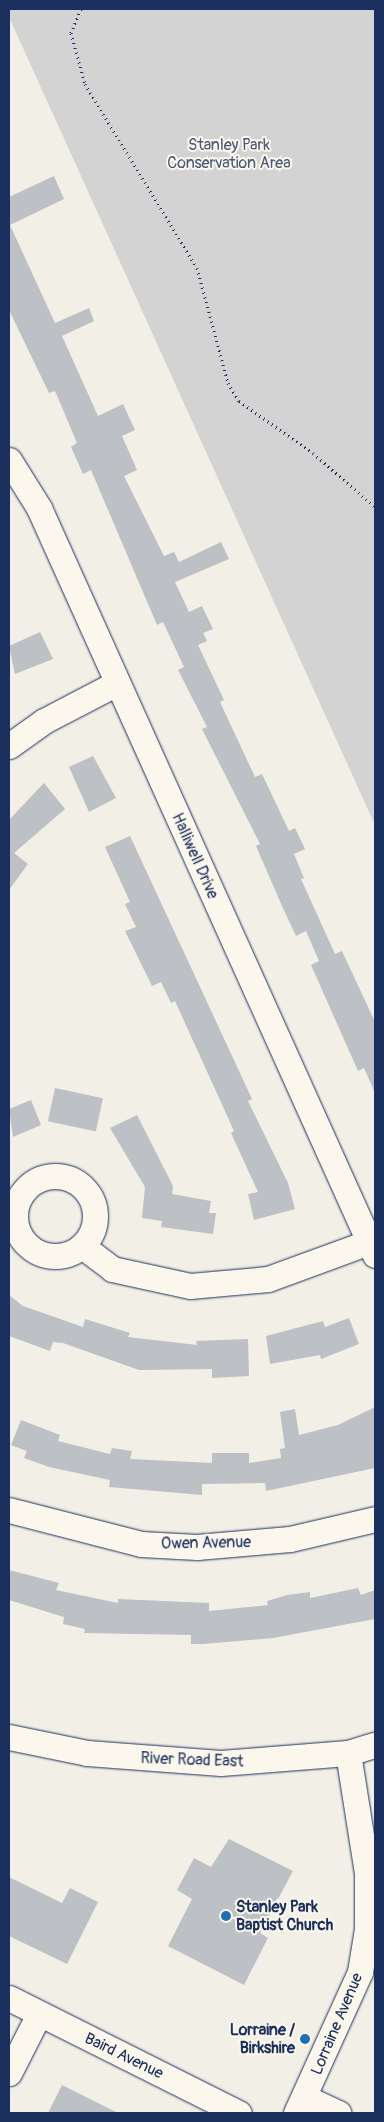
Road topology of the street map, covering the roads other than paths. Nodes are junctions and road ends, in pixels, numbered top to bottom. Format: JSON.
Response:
{"nodes":[{"id":1,"x":9,"y":460,"type":"edge"},
{"id":2,"x":117,"y":683,"type":"junction"},
{"id":3,"x":9,"y":746,"type":"edge"},
{"id":4,"x":12,"y":1215,"type":"edge"},
{"id":5,"x":82,"y":1246,"type":"junction"},
{"id":6,"x":372,"y":1249,"type":"edge"},
{"id":7,"x":9,"y":1510,"type":"edge"},
{"id":8,"x":375,"y":1519,"type":"edge"},
{"id":9,"x":9,"y":1737,"type":"edge"},
{"id":10,"x":375,"y":1745,"type":"edge"},
{"id":11,"x":348,"y":1753,"type":"junction"},
{"id":12,"x":9,"y":1998,"type":"edge"},
{"id":13,"x":39,"y":2014,"type":"junction"},
{"id":14,"x":9,"y":2073,"type":"edge"},
{"id":15,"x":300,"y":2105,"type":"edge"},
{"id":16,"x":240,"y":2113,"type":"edge"},
{"id":17,"x":338,"y":2113,"type":"edge"}],
"edges":[{"from":1,"to":2,"type":"street","name":"Halliwell Drive"},
{"from":2,"to":3,"type":"street"},
{"from":2,"to":6,"type":"street","name":"Halliwell Drive"},
{"from":4,"to":5,"type":"street"},
{"from":4,"to":5,"type":"street"},
{"from":5,"to":6,"type":"street"},
{"from":7,"to":8,"type":"street","name":"Owen Avenue"},
{"from":9,"to":11,"type":"street","name":"River Road East"},
{"from":10,"to":11,"type":"street","name":"River Road East"},
{"from":11,"to":15,"type":"street","name":"Lorraine Avenue"},
{"from":12,"to":13,"type":"street","name":"Baird Avenue"},
{"from":13,"to":14,"type":"street"},
{"from":13,"to":16,"type":"street","name":"Baird Avenue"},
{"from":15,"to":17,"type":"street"}]}
